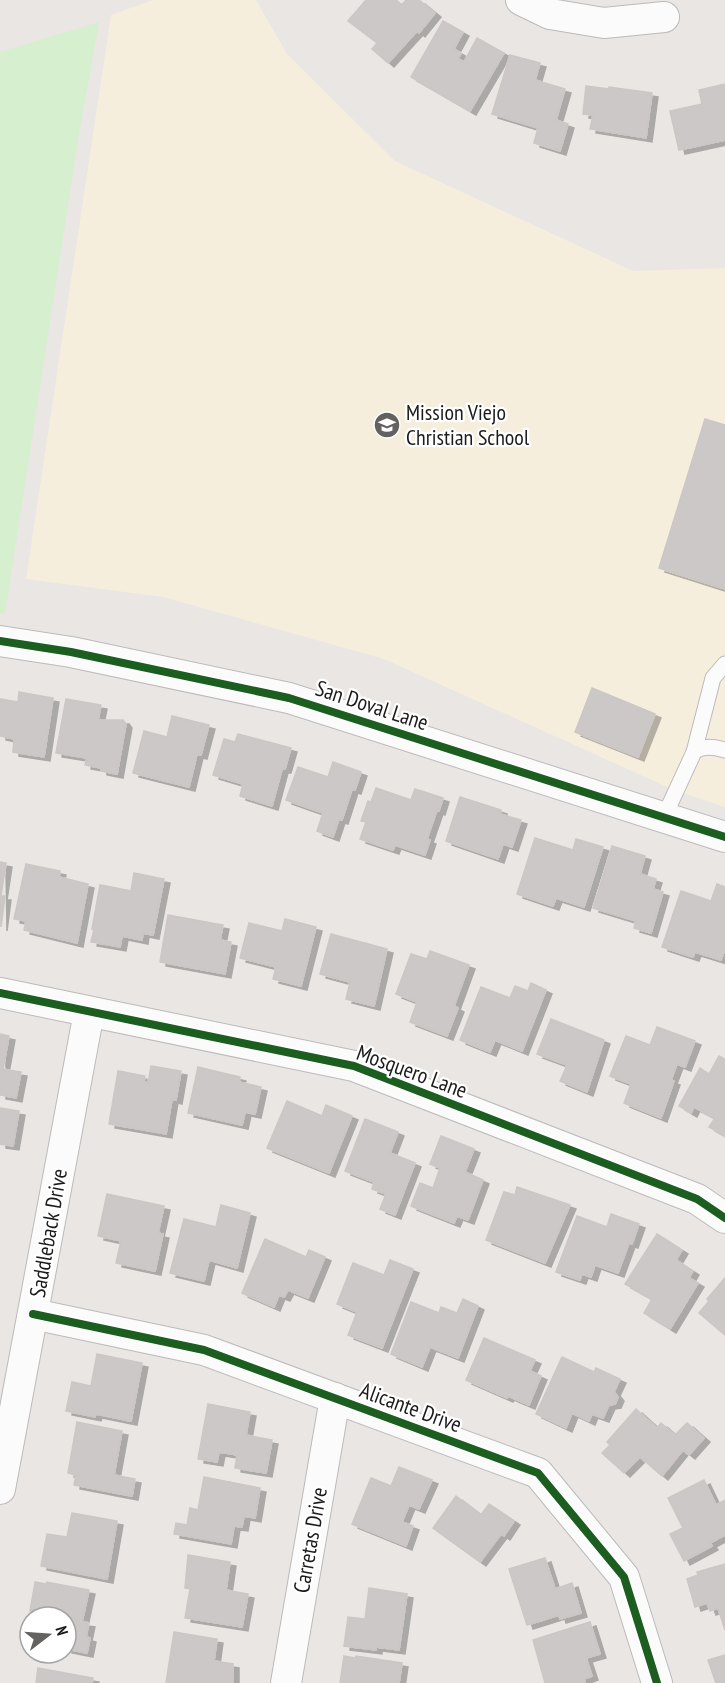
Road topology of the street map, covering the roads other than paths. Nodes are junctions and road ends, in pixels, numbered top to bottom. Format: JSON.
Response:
{"nodes":[{"id":1,"x":521,"y":0,"type":"edge"},
{"id":2,"x":664,"y":17,"type":"dead end"},
{"id":3,"x":0,"y":641,"type":"edge"},
{"id":4,"x":725,"y":664,"type":"edge"},
{"id":5,"x":725,"y":750,"type":"edge"},
{"id":6,"x":694,"y":752,"type":"junction"},
{"id":7,"x":664,"y":817,"type":"junction"},
{"id":8,"x":725,"y":837,"type":"edge"},
{"id":9,"x":0,"y":993,"type":"edge"},
{"id":10,"x":89,"y":1012,"type":"junction"},
{"id":11,"x":725,"y":1218,"type":"edge"},
{"id":12,"x":33,"y":1314,"type":"junction"},
{"id":13,"x":335,"y":1398,"type":"junction"},
{"id":14,"x":0,"y":1489,"type":"edge"},
{"id":15,"x":286,"y":1683,"type":"edge"},
{"id":16,"x":657,"y":1683,"type":"edge"}],
"edges":[{"from":1,"to":2,"type":"street"},
{"from":3,"to":7,"type":"street","name":"San Doval Lane"},
{"from":4,"to":6,"type":"lane"},
{"from":5,"to":6,"type":"lane"},
{"from":6,"to":7,"type":"lane"},
{"from":7,"to":8,"type":"street","name":"San Doval Lane"},
{"from":9,"to":10,"type":"street","name":"Mosquero Lane"},
{"from":10,"to":11,"type":"street","name":"Mosquero Lane"},
{"from":10,"to":12,"type":"street","name":"Saddleback Drive"},
{"from":12,"to":13,"type":"street","name":"Alicante Drive"},
{"from":12,"to":14,"type":"street","name":"Saddleback Drive"},
{"from":13,"to":15,"type":"street","name":"Carretas Drive"},
{"from":13,"to":16,"type":"street","name":"Alicante Drive"}]}
